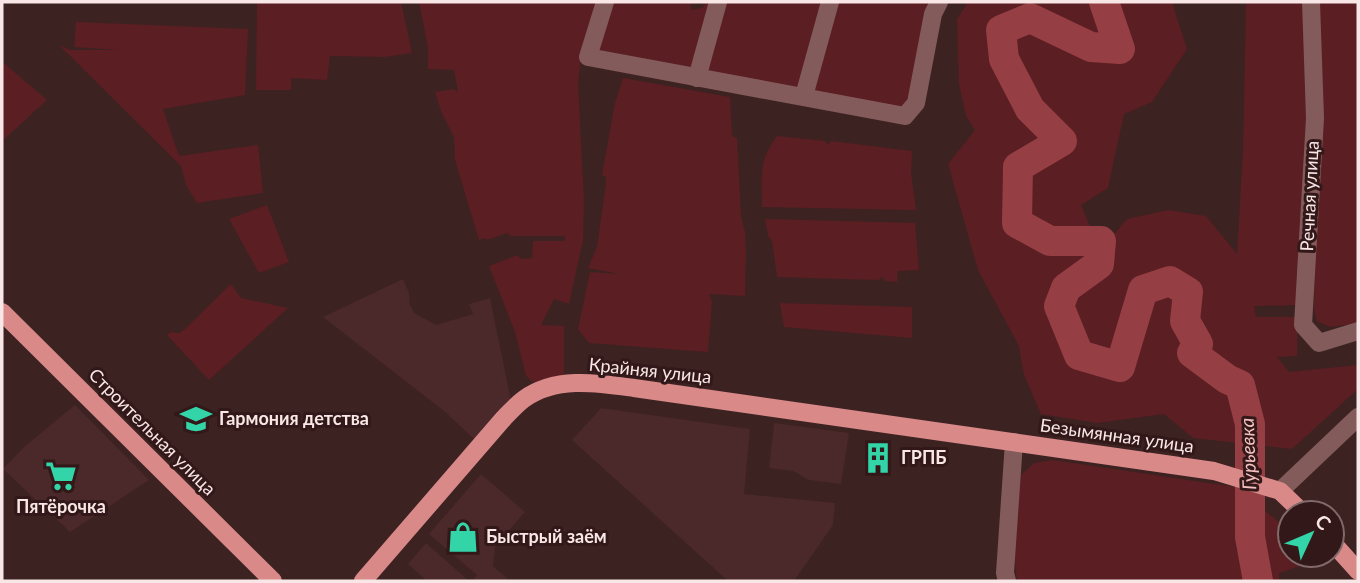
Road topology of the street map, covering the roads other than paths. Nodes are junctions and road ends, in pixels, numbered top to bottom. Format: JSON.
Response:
{"nodes":[{"id":1,"x":605,"y":2,"type":"edge"},
{"id":2,"x":718,"y":2,"type":"edge"},
{"id":3,"x":830,"y":2,"type":"edge"},
{"id":4,"x":939,"y":2,"type":"edge"},
{"id":5,"x":1311,"y":2,"type":"edge"},
{"id":6,"x":697,"y":78,"type":"junction"},
{"id":7,"x":804,"y":96,"type":"junction"},
{"id":8,"x":2,"y":312,"type":"edge"},
{"id":9,"x":1358,"y":331,"type":"edge"},
{"id":10,"x":1358,"y":417,"type":"edge"},
{"id":11,"x":1014,"y":442,"type":"junction"},
{"id":12,"x":1280,"y":492,"type":"junction"},
{"id":13,"x":1288,"y":499,"type":"edge"},
{"id":14,"x":1346,"y":558,"type":"edge"},
{"id":15,"x":1358,"y":571,"type":"edge"},
{"id":16,"x":273,"y":581,"type":"edge"},
{"id":17,"x":363,"y":581,"type":"edge"},
{"id":18,"x":1007,"y":581,"type":"edge"}],
"edges":[{"from":1,"to":6,"type":"street"},
{"from":2,"to":6,"type":"street"},
{"from":3,"to":7,"type":"street"},
{"from":4,"to":7,"type":"street"},
{"from":5,"to":9,"type":"street","name":"Речная улица"},
{"from":6,"to":7,"type":"street"},
{"from":8,"to":16,"type":"main road","name":"Строительная улица"},
{"from":10,"to":12,"type":"street"},
{"from":11,"to":12,"type":"main road","name":"Безымянная улица"},
{"from":11,"to":17,"type":"main road","name":"Крайняя улица"},
{"from":11,"to":18,"type":"street"},
{"from":12,"to":13,"type":"main road"},
{"from":14,"to":15,"type":"main road"}]}
